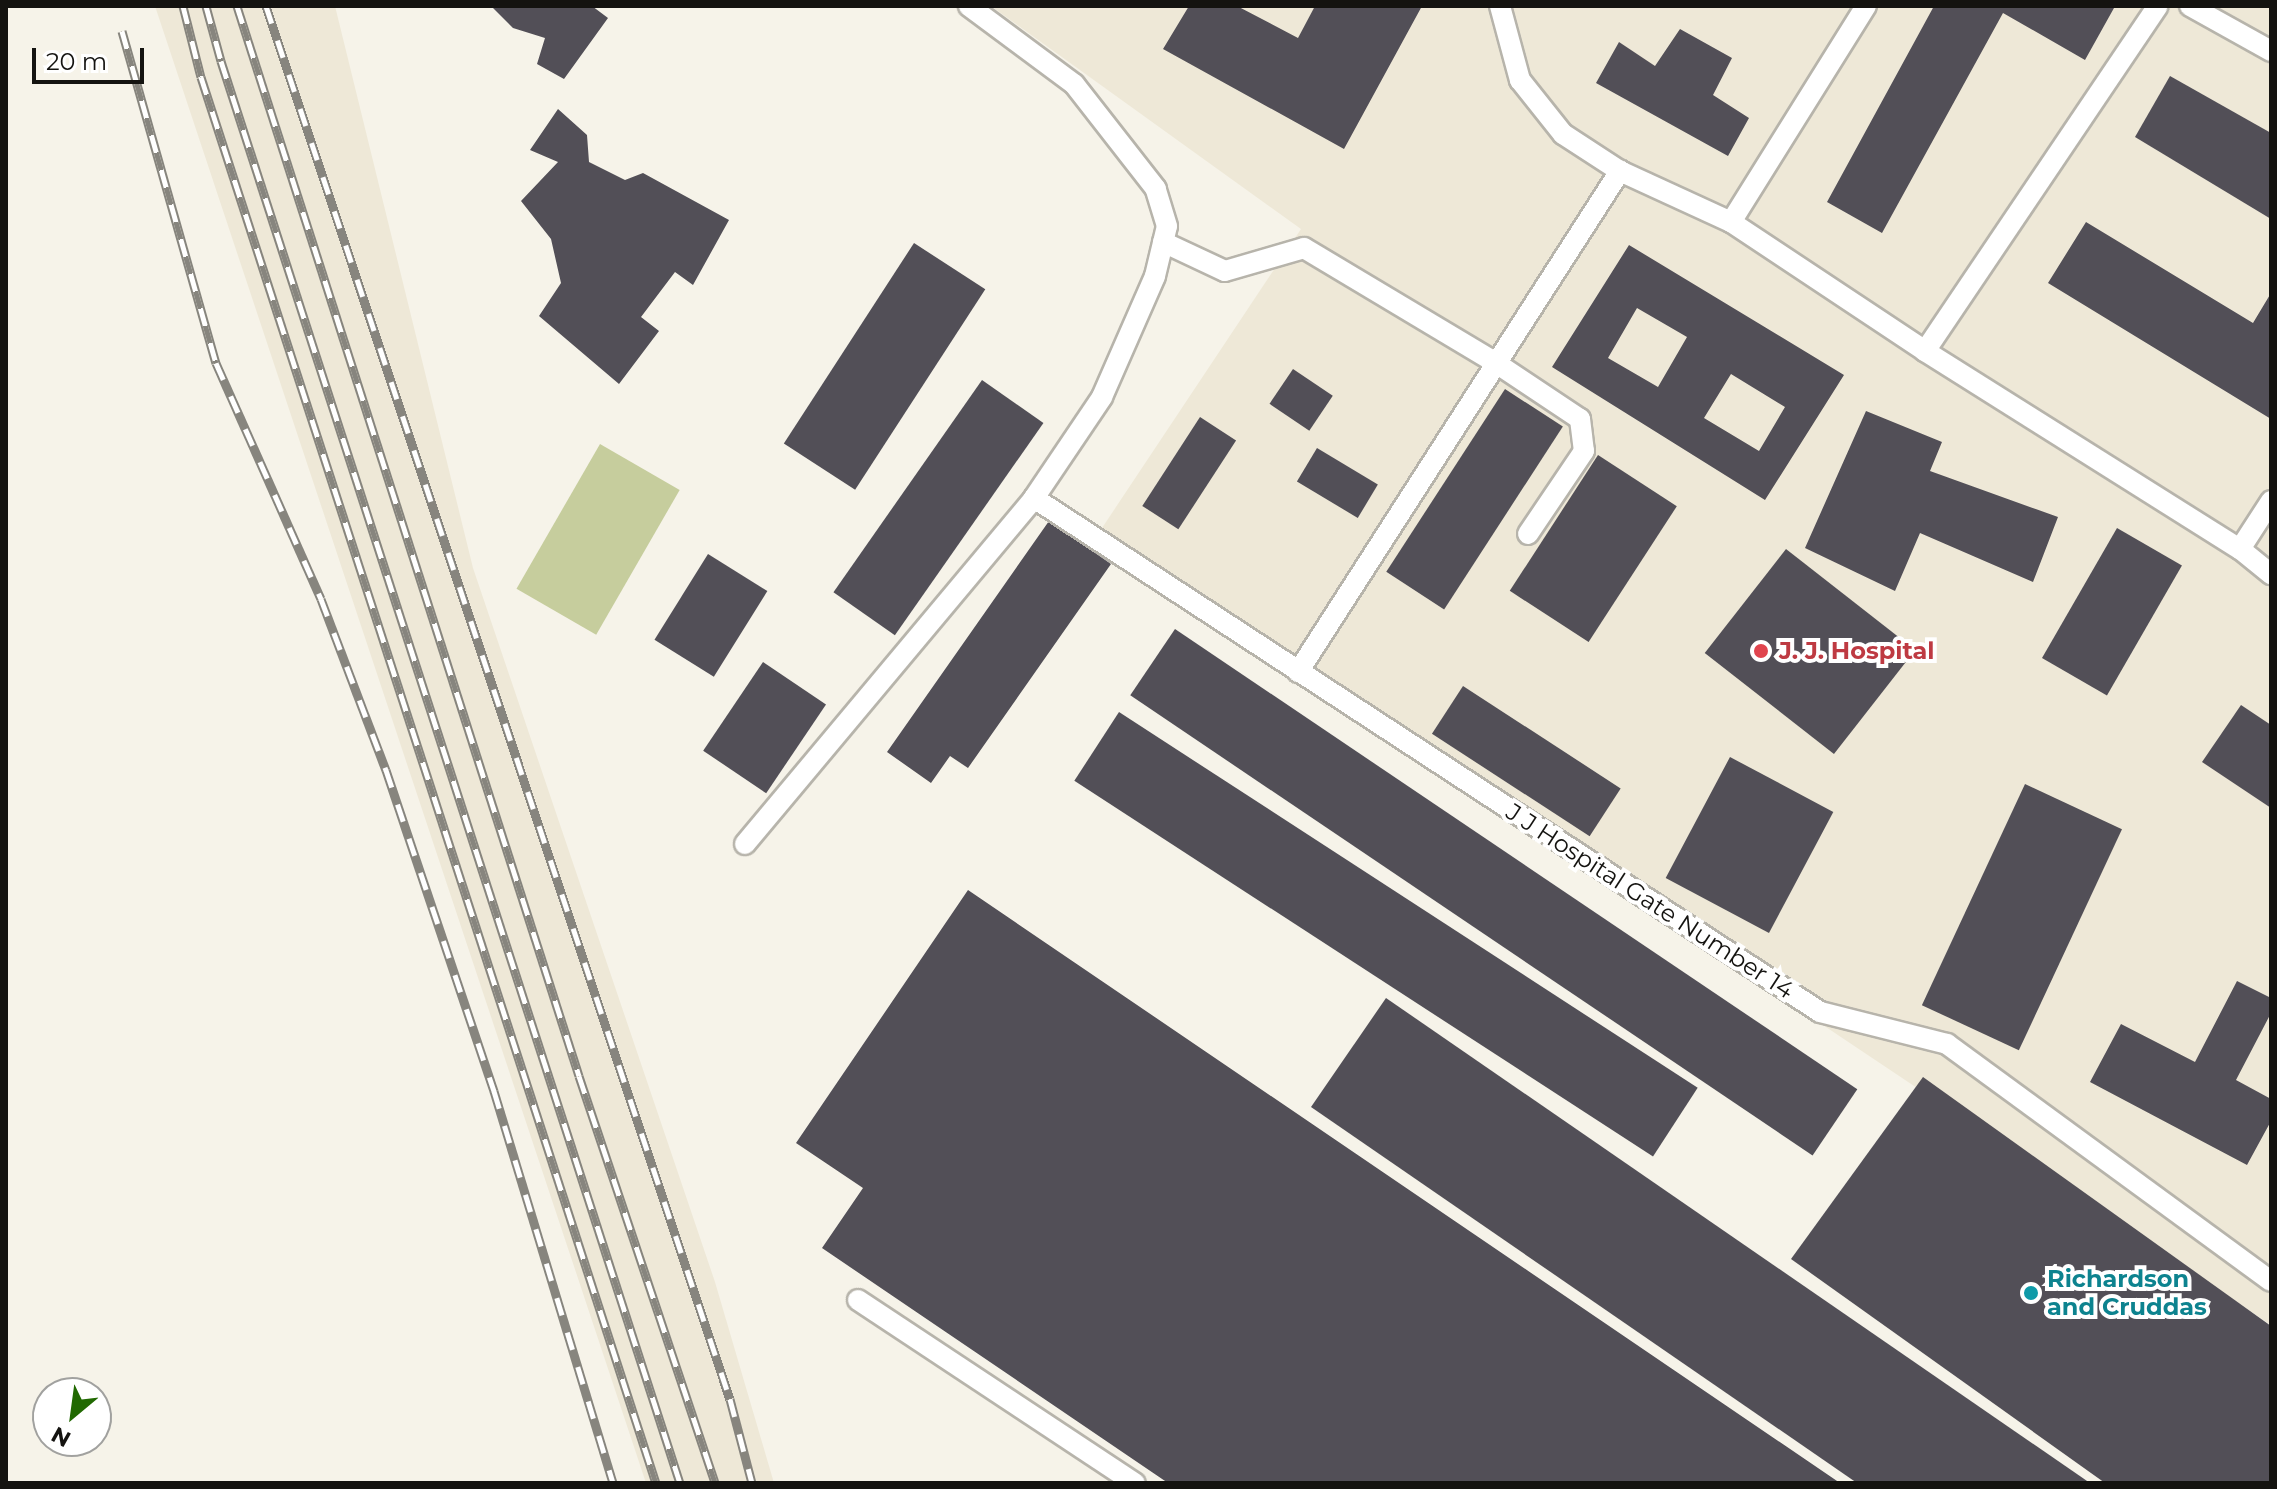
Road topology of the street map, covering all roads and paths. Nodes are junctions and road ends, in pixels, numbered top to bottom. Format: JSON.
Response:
{"nodes":[{"id":1,"x":969,"y":6,"type":"edge"},
{"id":2,"x":1500,"y":6,"type":"edge"},
{"id":3,"x":1866,"y":6,"type":"edge"},
{"id":4,"x":2158,"y":6,"type":"edge"},
{"id":5,"x":2190,"y":6,"type":"edge"},
{"id":6,"x":2271,"y":51,"type":"edge"},
{"id":7,"x":1620,"y":171,"type":"junction"},
{"id":8,"x":1731,"y":222,"type":"junction"},
{"id":9,"x":1163,"y":242,"type":"junction"},
{"id":10,"x":1925,"y":351,"type":"junction"},
{"id":11,"x":1496,"y":363,"type":"junction"},
{"id":12,"x":1034,"y":498,"type":"junction"},
{"id":13,"x":2271,"y":501,"type":"edge"},
{"id":14,"x":1528,"y":534,"type":"dead end"},
{"id":15,"x":2240,"y":549,"type":"junction"},
{"id":16,"x":2271,"y":574,"type":"edge"},
{"id":17,"x":1298,"y":672,"type":"junction"},
{"id":18,"x":745,"y":844,"type":"dead end"},
{"id":19,"x":2271,"y":1281,"type":"edge"},
{"id":20,"x":858,"y":1300,"type":"dead end"},
{"id":21,"x":1135,"y":1483,"type":"edge"}],
"edges":[{"from":1,"to":9,"type":"lane"},
{"from":2,"to":7,"type":"lane"},
{"from":3,"to":8,"type":"lane"},
{"from":4,"to":10,"type":"lane"},
{"from":5,"to":6,"type":"lane"},
{"from":7,"to":8,"type":"lane"},
{"from":7,"to":11,"type":"lane"},
{"from":8,"to":10,"type":"lane"},
{"from":9,"to":11,"type":"lane"},
{"from":9,"to":12,"type":"lane"},
{"from":10,"to":15,"type":"lane"},
{"from":11,"to":14,"type":"lane"},
{"from":11,"to":17,"type":"lane"},
{"from":12,"to":17,"type":"lane","name":"J J Hospital Gate Number 14"},
{"from":12,"to":18,"type":"lane"},
{"from":13,"to":15,"type":"lane"},
{"from":15,"to":16,"type":"lane"},
{"from":17,"to":19,"type":"lane","name":"J J Hospital Gate Number 14"},
{"from":20,"to":21,"type":"lane"}]}
